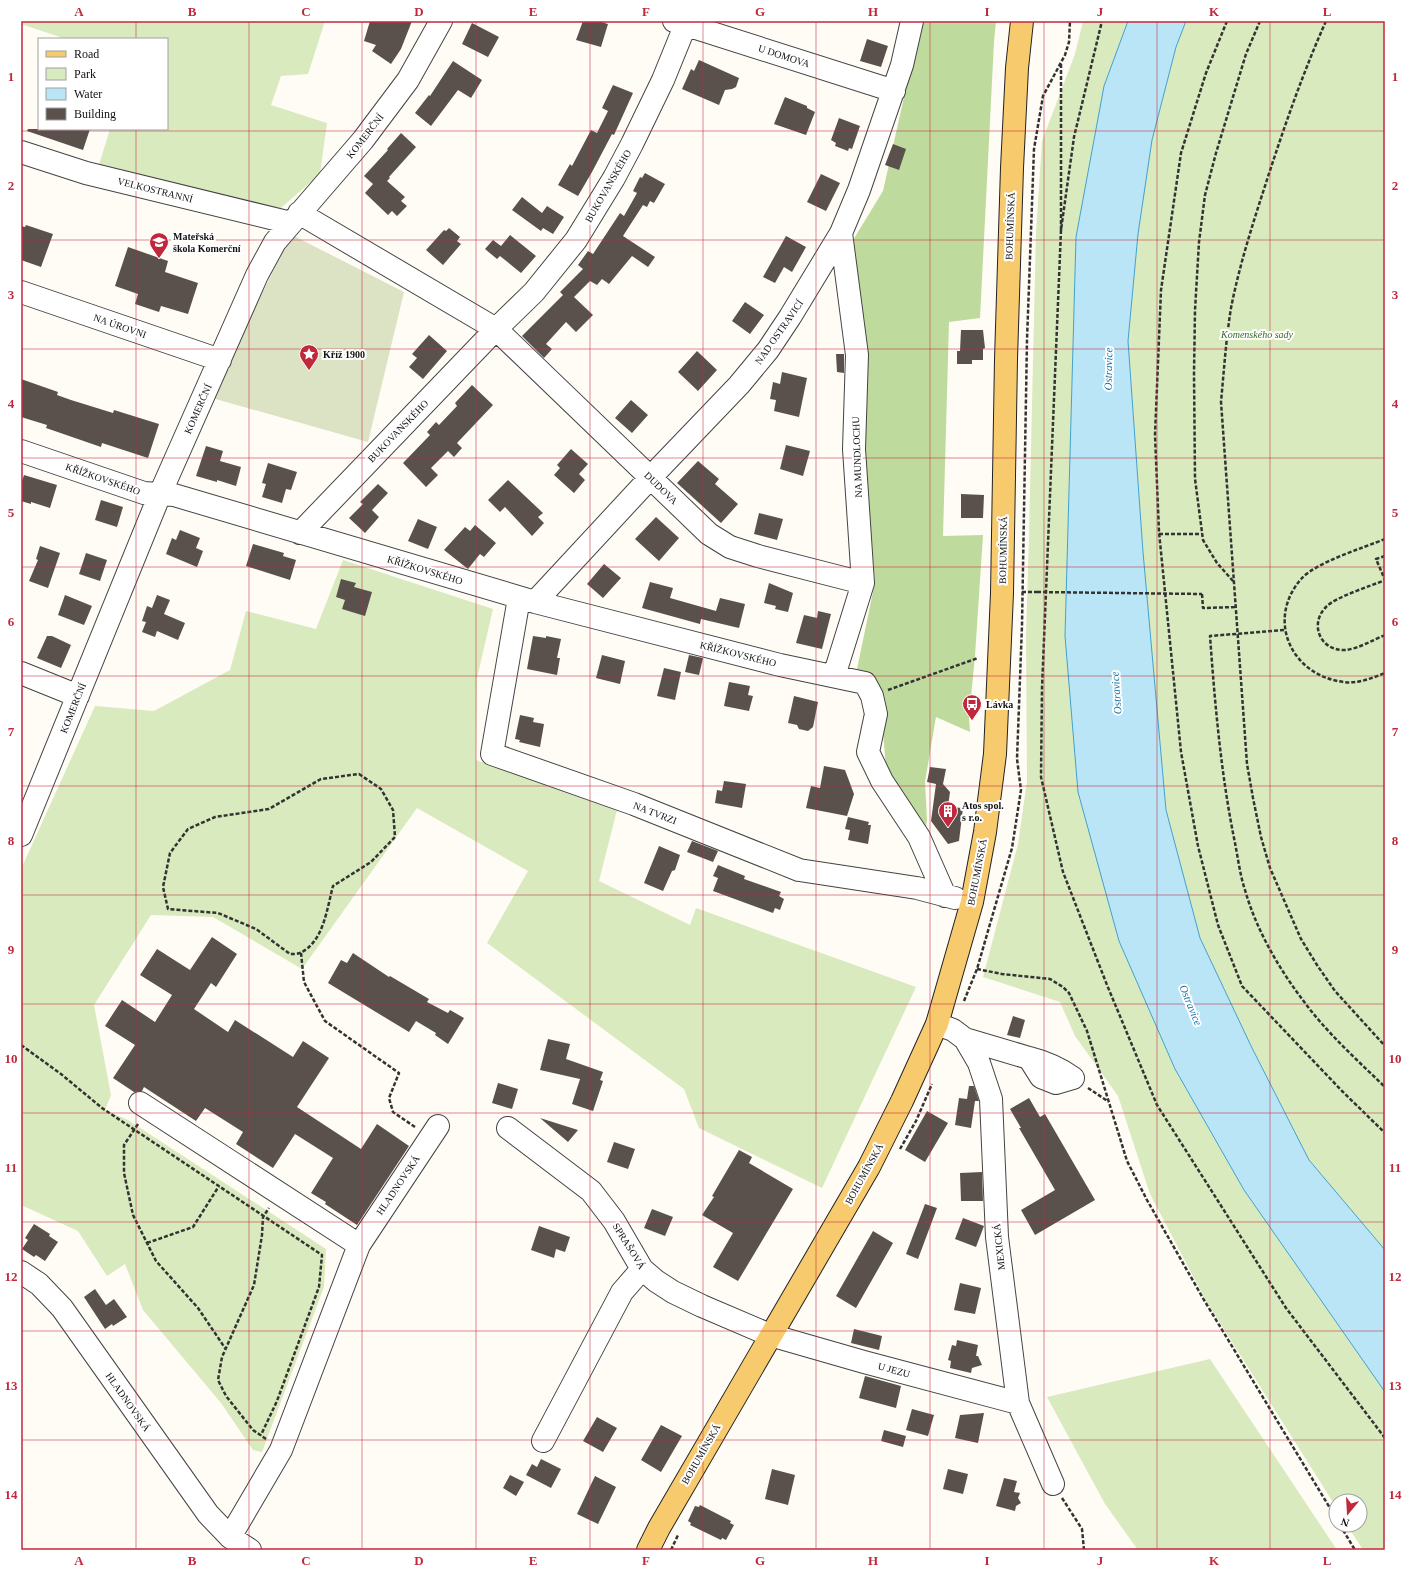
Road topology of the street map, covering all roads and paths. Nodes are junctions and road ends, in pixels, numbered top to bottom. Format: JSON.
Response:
{"nodes":[{"id":1,"x":441,"y":21,"type":"edge"},
{"id":2,"x":912,"y":21,"type":"edge"},
{"id":3,"x":1022,"y":21,"type":"edge"},
{"id":4,"x":1070,"y":21,"type":"edge"},
{"id":5,"x":1102,"y":21,"type":"edge"},
{"id":6,"x":1227,"y":21,"type":"edge"},
{"id":7,"x":1260,"y":21,"type":"edge"},
{"id":8,"x":1326,"y":21,"type":"edge"},
{"id":9,"x":682,"y":22,"type":"edge"},
{"id":10,"x":1061,"y":63,"type":"junction"},
{"id":11,"x":894,"y":91,"type":"junction"},
{"id":12,"x":21,"y":152,"type":"edge"},
{"id":13,"x":295,"y":218,"type":"junction"},
{"id":14,"x":1061,"y":230,"type":"junction"},
{"id":15,"x":841,"y":233,"type":"junction"},
{"id":16,"x":21,"y":292,"type":"edge"},
{"id":17,"x":496,"y":329,"type":"junction"},
{"id":18,"x":220,"y":360,"type":"junction"},
{"id":19,"x":21,"y":451,"type":"edge"},
{"id":20,"x":650,"y":478,"type":"junction"},
{"id":21,"x":160,"y":494,"type":"junction"},
{"id":22,"x":300,"y":533,"type":"junction"},
{"id":23,"x":1159,"y":534,"type":"junction"},
{"id":24,"x":1202,"y":534,"type":"junction"},
{"id":25,"x":1385,"y":539,"type":"edge"},
{"id":26,"x":1385,"y":556,"type":"edge"},
{"id":27,"x":1385,"y":580,"type":"edge"},
{"id":28,"x":1233,"y":582,"type":"junction"},
{"id":29,"x":863,"y":583,"type":"junction"},
{"id":30,"x":1022,"y":592,"type":"junction"},
{"id":31,"x":527,"y":600,"type":"junction"},
{"id":32,"x":1236,"y":607,"type":"junction"},
{"id":33,"x":1284,"y":630,"type":"junction"},
{"id":34,"x":1239,"y":634,"type":"junction"},
{"id":35,"x":1385,"y":634,"type":"edge"},
{"id":36,"x":978,"y":658,"type":"dead end"},
{"id":37,"x":21,"y":673,"type":"edge"},
{"id":38,"x":1385,"y":673,"type":"edge"},
{"id":39,"x":834,"y":676,"type":"junction"},
{"id":40,"x":78,"y":696,"type":"junction"},
{"id":41,"x":872,"y":696,"type":"junction"},
{"id":42,"x":21,"y":835,"type":"edge"},
{"id":43,"x":945,"y":896,"type":"junction"},
{"id":44,"x":972,"y":902,"type":"junction"},
{"id":45,"x":301,"y":953,"type":"junction"},
{"id":46,"x":937,"y":1024,"type":"junction"},
{"id":47,"x":965,"y":1039,"type":"junction"},
{"id":48,"x":21,"y":1045,"type":"edge"},
{"id":49,"x":1385,"y":1046,"type":"edge"},
{"id":50,"x":1073,"y":1078,"type":"joint"},
{"id":51,"x":1385,"y":1087,"type":"edge"},
{"id":52,"x":1110,"y":1102,"type":"junction"},
{"id":53,"x":144,"y":1105,"type":"joint"},
{"id":54,"x":508,"y":1128,"type":"dead end"},
{"id":55,"x":134,"y":1130,"type":"junction"},
{"id":56,"x":434,"y":1131,"type":"joint"},
{"id":57,"x":1385,"y":1133,"type":"edge"},
{"id":58,"x":220,"y":1186,"type":"junction"},
{"id":59,"x":278,"y":1193,"type":"junction"},
{"id":60,"x":263,"y":1216,"type":"junction"},
{"id":61,"x":147,"y":1243,"type":"junction"},
{"id":62,"x":358,"y":1245,"type":"junction"},
{"id":63,"x":642,"y":1269,"type":"junction"},
{"id":64,"x":21,"y":1272,"type":"edge"},
{"id":65,"x":770,"y":1335,"type":"junction"},
{"id":66,"x":225,"y":1349,"type":"junction"},
{"id":67,"x":1018,"y":1403,"type":"junction"},
{"id":68,"x":261,"y":1436,"type":"junction"},
{"id":69,"x":1385,"y":1438,"type":"edge"},
{"id":70,"x":543,"y":1441,"type":"dead end"},
{"id":71,"x":281,"y":1450,"type":"junction"},
{"id":72,"x":1053,"y":1484,"type":"joint"},
{"id":73,"x":1328,"y":1505,"type":"edge"},
{"id":74,"x":1345,"y":1533,"type":"edge"},
{"id":75,"x":230,"y":1537,"type":"junction"},
{"id":76,"x":250,"y":1550,"type":"edge"},
{"id":77,"x":648,"y":1550,"type":"edge"},
{"id":78,"x":1084,"y":1550,"type":"edge"},
{"id":79,"x":1355,"y":1550,"type":"edge"}],
"edges":[{"from":1,"to":13,"type":"street","name":"KOMERČNÍ"},
{"from":2,"to":11,"type":"street","name":"NAD OSTRAVICÍ"},
{"from":3,"to":44,"type":"main road","name":"BOHUMÍNSKÁ"},
{"from":4,"to":10,"type":"path"},
{"from":5,"to":14,"type":"path"},
{"from":6,"to":23,"type":"path"},
{"from":7,"to":24,"type":"path"},
{"from":8,"to":28,"type":"path"},
{"from":9,"to":11,"type":"street","name":"U DOMOVA"},
{"from":9,"to":17,"type":"street","name":"BUKOVANSKÉHO"},
{"from":10,"to":14,"type":"path"},
{"from":10,"to":30,"type":"path"},
{"from":11,"to":15,"type":"street","name":"NAD OSTRAVICÍ"},
{"from":12,"to":13,"type":"street","name":"VELKOSTRANNÍ"},
{"from":13,"to":17,"type":"street"},
{"from":13,"to":18,"type":"street","name":"KOMERČNÍ"},
{"from":14,"to":69,"type":"path"},
{"from":15,"to":20,"type":"street","name":"NAD OSTRAVICÍ"},
{"from":15,"to":29,"type":"street","name":"NA MUNDLOCHU"},
{"from":16,"to":18,"type":"street","name":"NA ÚROVNI"},
{"from":17,"to":20,"type":"street","name":"DUDOVA"},
{"from":17,"to":22,"type":"street","name":"BUKOVANSKÉHO"},
{"from":18,"to":21,"type":"street","name":"KOMERČNÍ"},
{"from":19,"to":21,"type":"street","name":"KŘÍŽKOVSKÉHO"},
{"from":20,"to":29,"type":"street","name":"DUDOVA"},
{"from":20,"to":31,"type":"street","name":"NAD OSTRAVICÍ"},
{"from":21,"to":22,"type":"street","name":"KŘÍŽKOVSKÉHO"},
{"from":21,"to":40,"type":"street","name":"KOMERČNÍ"},
{"from":22,"to":31,"type":"street","name":"KŘÍŽKOVSKÉHO"},
{"from":23,"to":24,"type":"path"},
{"from":23,"to":57,"type":"path"},
{"from":24,"to":28,"type":"path"},
{"from":25,"to":33,"type":"path"},
{"from":26,"to":27,"type":"path"},
{"from":27,"to":35,"type":"path"},
{"from":28,"to":32,"type":"path"},
{"from":29,"to":39,"type":"street","name":"NA MUNDLOCHU"},
{"from":30,"to":32,"type":"path","bridge":true},
{"from":30,"to":52,"type":"path"},
{"from":31,"to":39,"type":"street","name":"KŘÍŽKOVSKÉHO"},
{"from":31,"to":43,"type":"street","name":"NA TVRZI"},
{"from":32,"to":34,"type":"path"},
{"from":33,"to":34,"type":"path"},
{"from":33,"to":38,"type":"path"},
{"from":34,"to":49,"type":"path"},
{"from":34,"to":51,"type":"path"},
{"from":36,"to":41,"type":"path"},
{"from":37,"to":40,"type":"street"},
{"from":39,"to":41,"type":"street","name":"KŘÍŽKOVSKÉHO"},
{"from":40,"to":42,"type":"street","name":"KOMERČNÍ"},
{"from":41,"to":43,"type":"street"},
{"from":43,"to":44,"type":"street","name":"NA TVRZI"},
{"from":44,"to":46,"type":"main road","name":"BOHUMÍNSKÁ"},
{"from":45,"to":45,"type":"path"},
{"from":45,"to":56,"type":"path"},
{"from":46,"to":47,"type":"street","name":"MEXICKÁ"},
{"from":46,"to":65,"type":"main road","name":"BOHUMÍNSKÁ"},
{"from":47,"to":50,"type":"street"},
{"from":47,"to":67,"type":"street","name":"MEXICKÁ"},
{"from":48,"to":55,"type":"path"},
{"from":50,"to":52,"type":"path"},
{"from":52,"to":73,"type":"path"},
{"from":53,"to":55,"type":"path"},
{"from":53,"to":59,"type":"street"},
{"from":54,"to":63,"type":"street","name":"SPRAŠOVÁ"},
{"from":55,"to":58,"type":"path"},
{"from":55,"to":61,"type":"path"},
{"from":56,"to":62,"type":"street","name":"HLADNOVSKÁ"},
{"from":58,"to":60,"type":"path"},
{"from":58,"to":61,"type":"path"},
{"from":59,"to":60,"type":"path"},
{"from":59,"to":62,"type":"street"},
{"from":60,"to":66,"type":"path"},
{"from":60,"to":68,"type":"path"},
{"from":61,"to":66,"type":"path"},
{"from":62,"to":71,"type":"street","name":"HLADNOVSKÁ"},
{"from":63,"to":65,"type":"street","name":"SPRAŠOVÁ"},
{"from":63,"to":70,"type":"street"},
{"from":64,"to":75,"type":"street","name":"HLADNOVSKÁ"},
{"from":65,"to":67,"type":"street","name":"U JEZU"},
{"from":65,"to":77,"type":"main road","name":"BOHUMÍNSKÁ"},
{"from":66,"to":68,"type":"path"},
{"from":67,"to":72,"type":"street","name":"MEXICKÁ"},
{"from":68,"to":71,"type":"path"},
{"from":71,"to":75,"type":"street","name":"HLADNOVSKÁ"},
{"from":72,"to":78,"type":"path"},
{"from":74,"to":79,"type":"path"},
{"from":75,"to":76,"type":"street","name":"HLADNOVSKÁ"}]}
